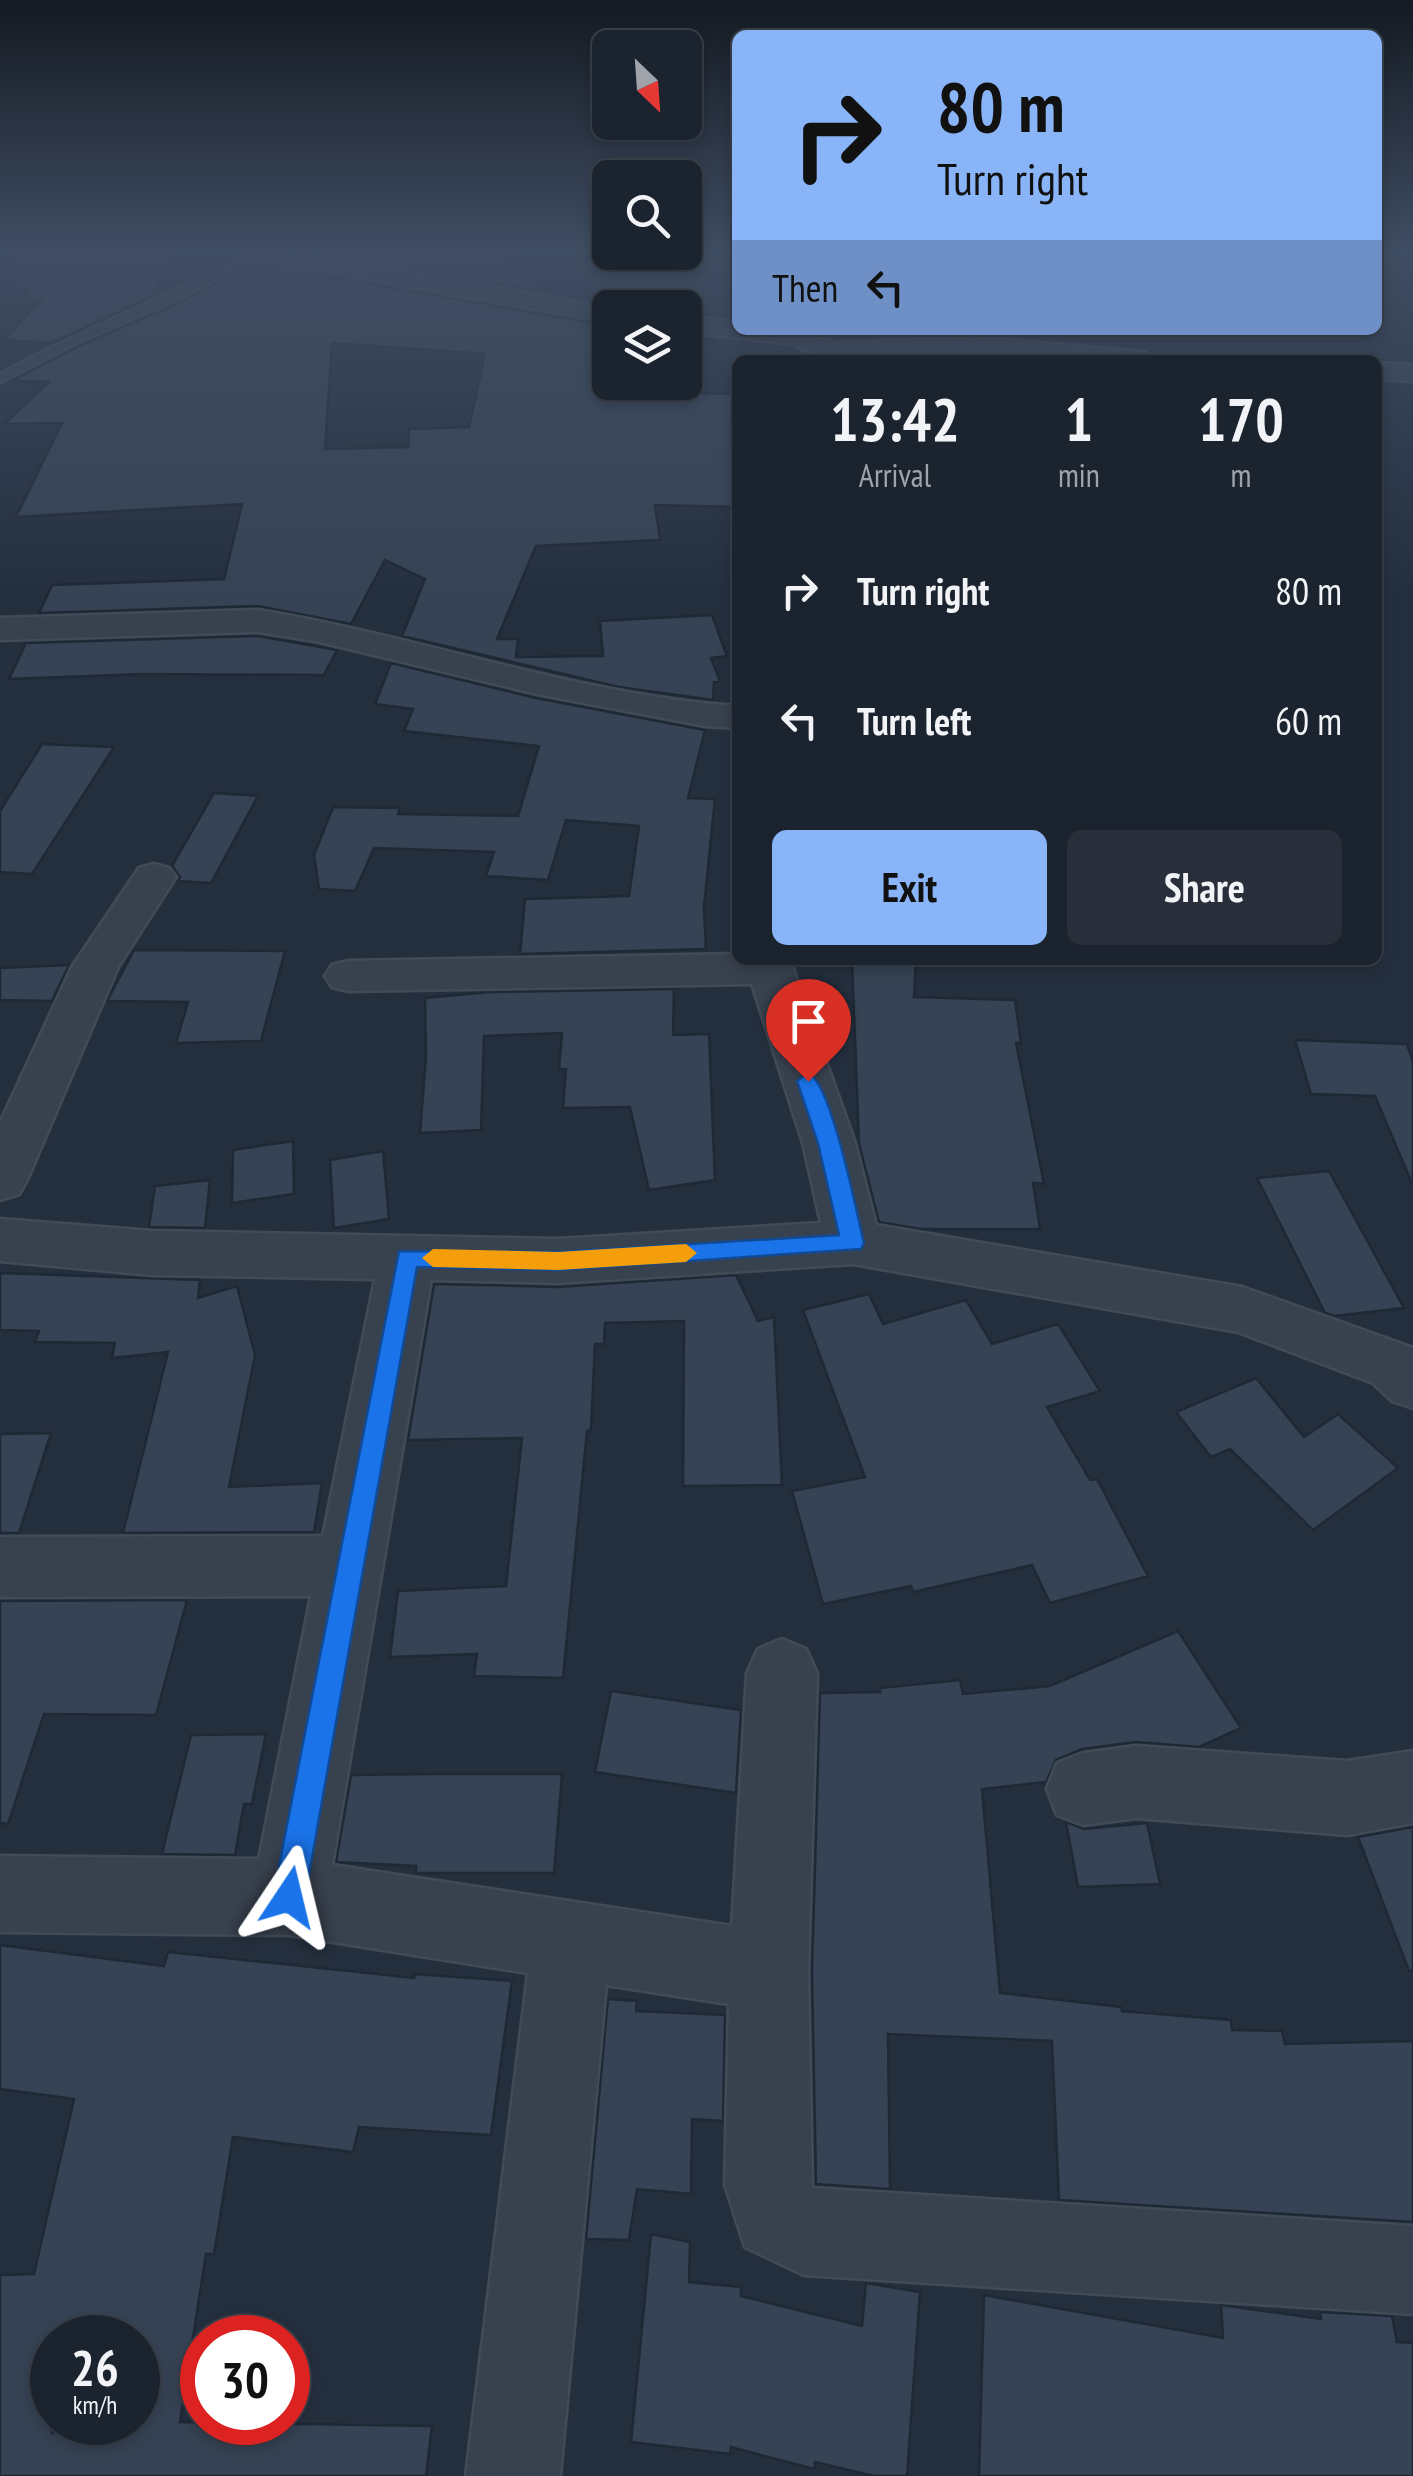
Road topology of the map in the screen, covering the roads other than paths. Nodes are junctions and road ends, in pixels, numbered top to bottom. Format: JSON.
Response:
{"nodes":[{"id":1,"x":25,"y":366,"type":"edge"},
{"id":2,"x":1382,"y":371,"type":"edge"},
{"id":3,"x":1413,"y":373,"type":"edge"},
{"id":4,"x":0,"y":379,"type":"edge"},
{"id":5,"x":0,"y":630,"type":"edge"},
{"id":6,"x":732,"y":717,"type":"edge"},
{"id":7,"x":154,"y":877,"type":"dead end"},
{"id":8,"x":733,"y":965,"type":"edge"},
{"id":9,"x":768,"y":965,"type":"edge"},
{"id":10,"x":348,"y":976,"type":"dead end"},
{"id":11,"x":0,"y":1180,"type":"edge"},
{"id":12,"x":0,"y":1240,"type":"edge"},
{"id":13,"x":853,"y":1243,"type":"junction"},
{"id":14,"x":407,"y":1258,"type":"junction"},
{"id":15,"x":1406,"y":1370,"type":"edge"},
{"id":16,"x":349,"y":1566,"type":"junction"},
{"id":17,"x":0,"y":1568,"type":"edge"},
{"id":18,"x":782,"y":1673,"type":"dead end"},
{"id":19,"x":1413,"y":1787,"type":"edge"},
{"id":20,"x":1083,"y":1789,"type":"dead end"},
{"id":21,"x":0,"y":1894,"type":"edge"},
{"id":22,"x":289,"y":1897,"type":"junction"},
{"id":23,"x":572,"y":1941,"type":"junction"},
{"id":24,"x":769,"y":1971,"type":"junction"},
{"id":25,"x":1413,"y":2270,"type":"edge"},
{"id":26,"x":513,"y":2476,"type":"edge"}],
"edges":[{"from":1,"to":4,"type":"lane"},
{"from":2,"to":3,"type":"street"},
{"from":5,"to":6,"type":"street"},
{"from":7,"to":11,"type":"street"},
{"from":8,"to":10,"type":"street"},
{"from":9,"to":13,"type":"street"},
{"from":12,"to":14,"type":"street"},
{"from":13,"to":14,"type":"street"},
{"from":13,"to":15,"type":"street"},
{"from":14,"to":16,"type":"street"},
{"from":16,"to":17,"type":"street"},
{"from":16,"to":22,"type":"street"},
{"from":18,"to":24,"type":"street"},
{"from":19,"to":20,"type":"street"},
{"from":21,"to":22,"type":"street"},
{"from":22,"to":23,"type":"street"},
{"from":23,"to":24,"type":"street"},
{"from":23,"to":26,"type":"street"},
{"from":24,"to":25,"type":"street"}]}
